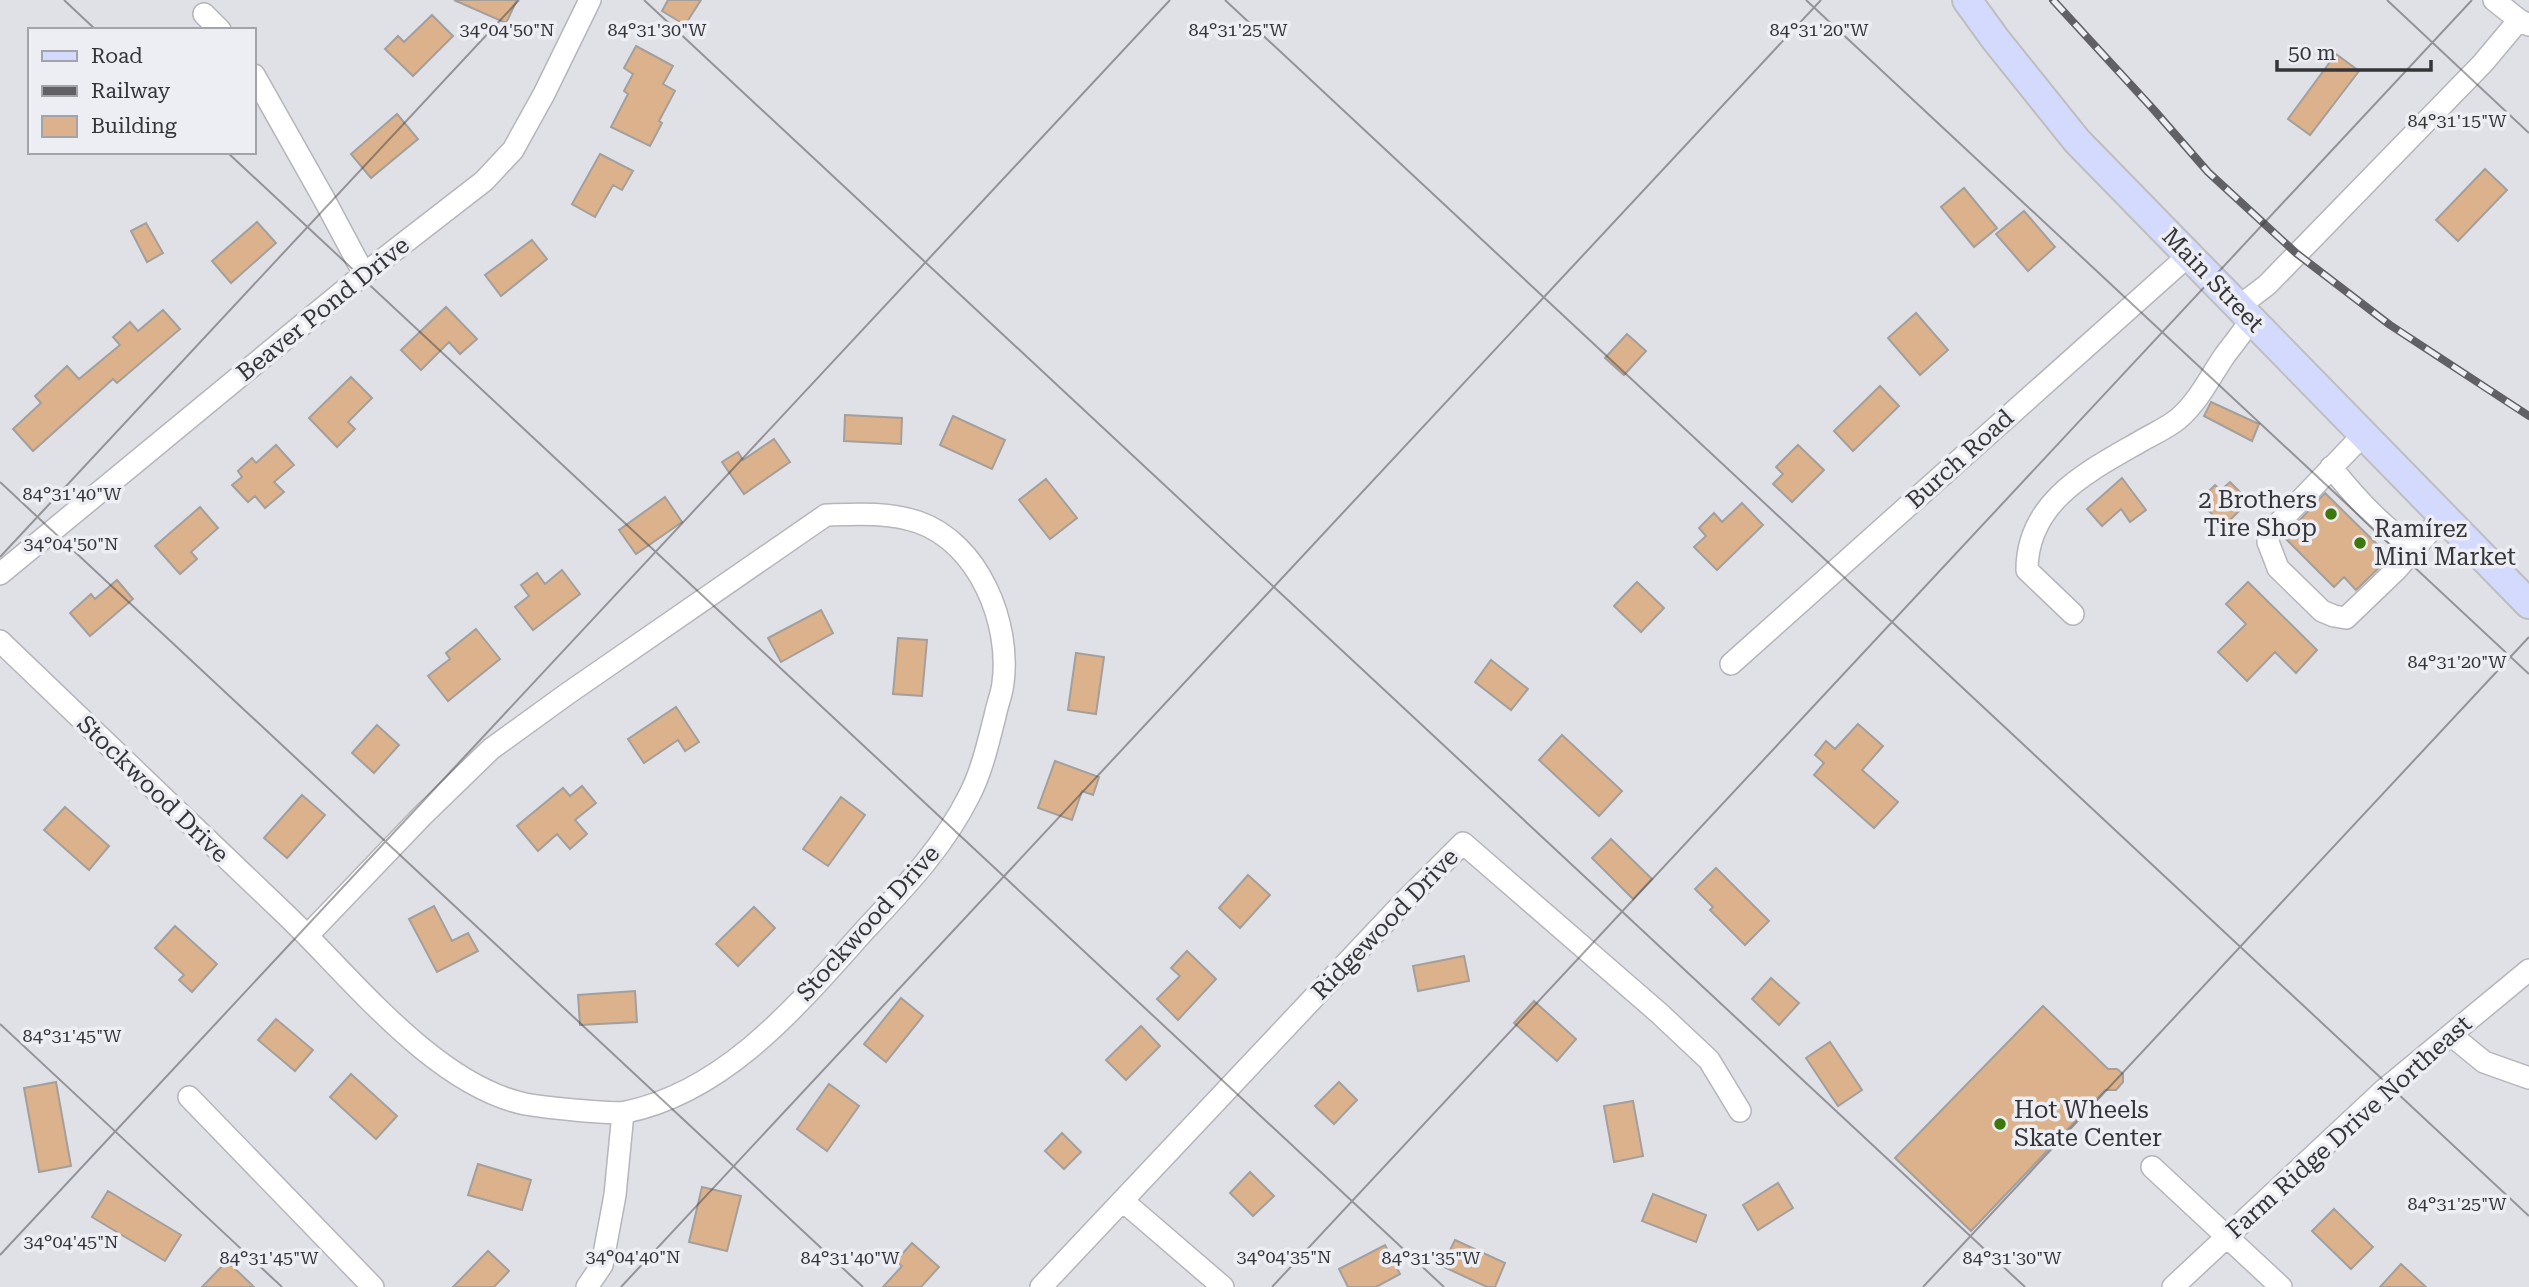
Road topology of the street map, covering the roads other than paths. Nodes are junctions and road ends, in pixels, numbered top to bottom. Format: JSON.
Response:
{"nodes":[{"id":1,"x":590,"y":0,"type":"edge"},
{"id":2,"x":1967,"y":0,"type":"edge"},
{"id":3,"x":2494,"y":0,"type":"edge"},
{"id":4,"x":204,"y":14,"type":"dead end"},
{"id":5,"x":2524,"y":23,"type":"edge"},
{"id":6,"x":218,"y":28,"type":"edge"},
{"id":7,"x":256,"y":79,"type":"edge"},
{"id":8,"x":2189,"y":255,"type":"junction"},
{"id":9,"x":364,"y":274,"type":"junction"},
{"id":10,"x":2245,"y":313,"type":"junction"},
{"id":11,"x":2363,"y":435,"type":"junction"},
{"id":12,"x":2332,"y":467,"type":"junction"},
{"id":13,"x":2443,"y":516,"type":"junction"},
{"id":14,"x":2414,"y":548,"type":"junction"},
{"id":15,"x":0,"y":574,"type":"edge"},
{"id":16,"x":2529,"y":604,"type":"edge"},
{"id":17,"x":2073,"y":614,"type":"dead end"},
{"id":18,"x":0,"y":641,"type":"edge"},
{"id":19,"x":1731,"y":664,"type":"dead end"},
{"id":20,"x":308,"y":935,"type":"junction"},
{"id":21,"x":2529,"y":970,"type":"edge"},
{"id":22,"x":2451,"y":1035,"type":"junction"},
{"id":23,"x":2529,"y":1078,"type":"edge"},
{"id":24,"x":189,"y":1097,"type":"dead end"},
{"id":25,"x":1740,"y":1111,"type":"dead end"},
{"id":26,"x":623,"y":1113,"type":"junction"},
{"id":27,"x":2152,"y":1167,"type":"dead end"},
{"id":28,"x":1123,"y":1201,"type":"junction"},
{"id":29,"x":2227,"y":1235,"type":"junction"},
{"id":30,"x":373,"y":1287,"type":"edge"},
{"id":31,"x":587,"y":1287,"type":"edge"},
{"id":32,"x":1041,"y":1287,"type":"edge"},
{"id":33,"x":1223,"y":1287,"type":"edge"},
{"id":34,"x":2173,"y":1287,"type":"edge"},
{"id":35,"x":2281,"y":1287,"type":"edge"}],
"edges":[{"from":1,"to":9,"type":"street","name":"Beaver Pond Drive"},
{"from":2,"to":8,"type":"main road","name":"Main Street"},
{"from":3,"to":5,"type":"street"},
{"from":4,"to":6,"type":"street"},
{"from":5,"to":10,"type":"street"},
{"from":7,"to":9,"type":"street"},
{"from":8,"to":10,"type":"main road","name":"Main Street"},
{"from":8,"to":19,"type":"street","name":"Burch Road"},
{"from":9,"to":15,"type":"street","name":"Beaver Pond Drive"},
{"from":10,"to":11,"type":"main road","name":"Main Street"},
{"from":10,"to":17,"type":"street"},
{"from":11,"to":12,"type":"street"},
{"from":11,"to":13,"type":"main road","name":"Main Street"},
{"from":12,"to":14,"type":"street"},
{"from":12,"to":14,"type":"street"},
{"from":13,"to":14,"type":"street"},
{"from":13,"to":16,"type":"main road","name":"Main Street"},
{"from":18,"to":20,"type":"street","name":"Stockwood Drive"},
{"from":20,"to":26,"type":"street","name":"Stockwood Drive"},
{"from":20,"to":26,"type":"street","name":"Stockwood Drive"},
{"from":21,"to":22,"type":"street","name":"Farm Ridge Drive Northeast"},
{"from":22,"to":23,"type":"street"},
{"from":22,"to":29,"type":"street","name":"Farm Ridge Drive Northeast"},
{"from":24,"to":30,"type":"street"},
{"from":25,"to":28,"type":"street","name":"Ridgewood Drive"},
{"from":26,"to":31,"type":"street"},
{"from":27,"to":29,"type":"street"},
{"from":28,"to":32,"type":"street","name":"Ridgewood Drive"},
{"from":28,"to":33,"type":"street"},
{"from":29,"to":34,"type":"street","name":"Farm Ridge Drive Northeast"},
{"from":29,"to":35,"type":"street"}]}
